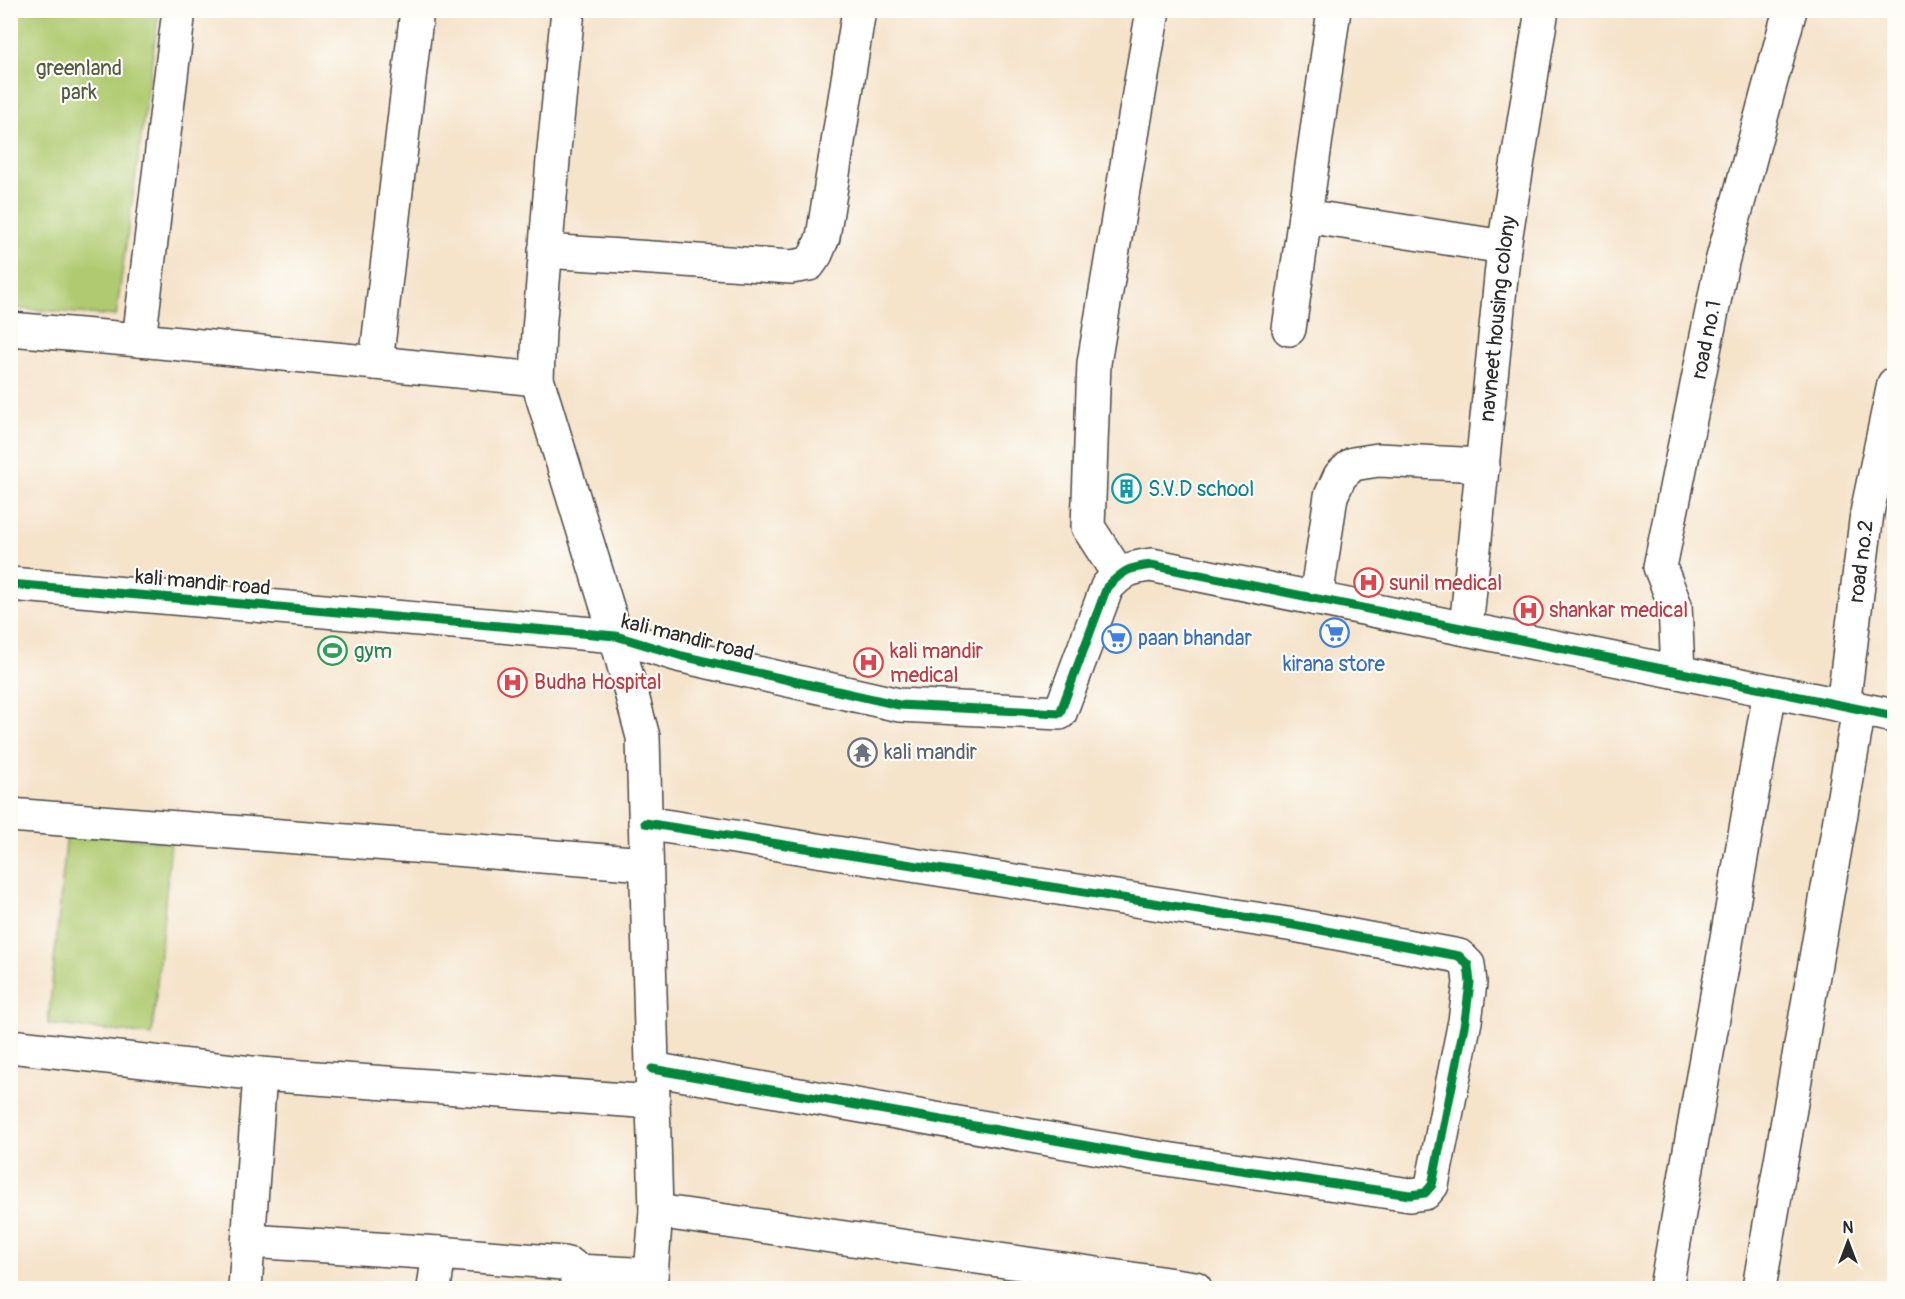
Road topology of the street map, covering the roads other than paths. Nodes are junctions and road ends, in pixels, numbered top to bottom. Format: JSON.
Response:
{"nodes":[{"id":1,"x":179,"y":10,"type":"edge"},
{"id":2,"x":417,"y":10,"type":"edge"},
{"id":3,"x":568,"y":10,"type":"edge"},
{"id":4,"x":859,"y":10,"type":"edge"},
{"id":5,"x":1153,"y":10,"type":"edge"},
{"id":6,"x":1334,"y":10,"type":"edge"},
{"id":7,"x":1542,"y":10,"type":"edge"},
{"id":8,"x":1790,"y":10,"type":"edge"},
{"id":9,"x":1305,"y":216,"type":"junction"},
{"id":10,"x":1504,"y":247,"type":"junction"},
{"id":11,"x":545,"y":251,"type":"junction"},
{"id":12,"x":10,"y":329,"type":"edge"},
{"id":13,"x":1289,"y":329,"type":"dead end"},
{"id":14,"x":139,"y":340,"type":"junction"},
{"id":15,"x":376,"y":363,"type":"junction"},
{"id":16,"x":537,"y":379,"type":"junction"},
{"id":17,"x":1894,"y":384,"type":"edge"},
{"id":18,"x":1483,"y":465,"type":"junction"},
{"id":19,"x":1119,"y":575,"type":"junction"},
{"id":20,"x":10,"y":584,"type":"edge"},
{"id":21,"x":1316,"y":599,"type":"junction"},
{"id":22,"x":1466,"y":629,"type":"junction"},
{"id":23,"x":616,"y":636,"type":"junction"},
{"id":24,"x":1678,"y":672,"type":"junction"},
{"id":25,"x":1770,"y":691,"type":"junction"},
{"id":26,"x":1851,"y":707,"type":"junction"},
{"id":27,"x":1894,"y":716,"type":"edge"},
{"id":28,"x":10,"y":815,"type":"edge"},
{"id":29,"x":645,"y":823,"type":"junction"},
{"id":30,"x":646,"y":864,"type":"junction"},
{"id":31,"x":10,"y":1046,"type":"edge"},
{"id":32,"x":652,"y":1070,"type":"junction"},
{"id":33,"x":260,"y":1074,"type":"junction"},
{"id":34,"x":653,"y":1102,"type":"junction"},
{"id":35,"x":656,"y":1211,"type":"junction"},
{"id":36,"x":249,"y":1241,"type":"junction"},
{"id":37,"x":439,"y":1252,"type":"junction"},
{"id":38,"x":577,"y":1280,"type":"edge"},
{"id":39,"x":650,"y":1282,"type":"edge"},
{"id":40,"x":245,"y":1288,"type":"edge"},
{"id":41,"x":434,"y":1288,"type":"edge"},
{"id":42,"x":1195,"y":1288,"type":"edge"},
{"id":43,"x":1666,"y":1288,"type":"edge"},
{"id":44,"x":1759,"y":1288,"type":"edge"}],
"edges":[{"from":1,"to":14,"type":"street"},
{"from":2,"to":15,"type":"street"},
{"from":3,"to":11,"type":"street"},
{"from":4,"to":11,"type":"street"},
{"from":5,"to":19,"type":"street"},
{"from":6,"to":9,"type":"street"},
{"from":7,"to":10,"type":"street","name":"navneet housing colony"},
{"from":8,"to":24,"type":"street","name":"road no.1"},
{"from":9,"to":10,"type":"street"},
{"from":9,"to":13,"type":"street"},
{"from":10,"to":18,"type":"street","name":"navneet housing colony"},
{"from":11,"to":16,"type":"street"},
{"from":12,"to":14,"type":"street"},
{"from":14,"to":15,"type":"street"},
{"from":15,"to":16,"type":"street"},
{"from":16,"to":23,"type":"street"},
{"from":17,"to":26,"type":"street","name":"road no.2"},
{"from":18,"to":21,"type":"street"},
{"from":18,"to":22,"type":"street","name":"navneet housing colony"},
{"from":19,"to":21,"type":"street"},
{"from":19,"to":23,"type":"street","name":"kali mandir road"},
{"from":20,"to":23,"type":"street","name":"kali mandir road"},
{"from":21,"to":22,"type":"street"},
{"from":22,"to":24,"type":"street"},
{"from":23,"to":29,"type":"street"},
{"from":24,"to":25,"type":"street"},
{"from":25,"to":26,"type":"street"},
{"from":25,"to":43,"type":"street"},
{"from":26,"to":27,"type":"street"},
{"from":26,"to":44,"type":"street","name":"road no.2"},
{"from":28,"to":30,"type":"street"},
{"from":29,"to":30,"type":"street"},
{"from":29,"to":32,"type":"street"},
{"from":30,"to":32,"type":"street"},
{"from":31,"to":33,"type":"street"},
{"from":32,"to":34,"type":"street"},
{"from":33,"to":34,"type":"street"},
{"from":33,"to":36,"type":"street"},
{"from":34,"to":35,"type":"street"},
{"from":35,"to":39,"type":"street"},
{"from":35,"to":42,"type":"street"},
{"from":36,"to":37,"type":"street"},
{"from":36,"to":40,"type":"street"},
{"from":37,"to":38,"type":"street"},
{"from":37,"to":41,"type":"street"},
{"from":38,"to":39,"type":"street"}]}
